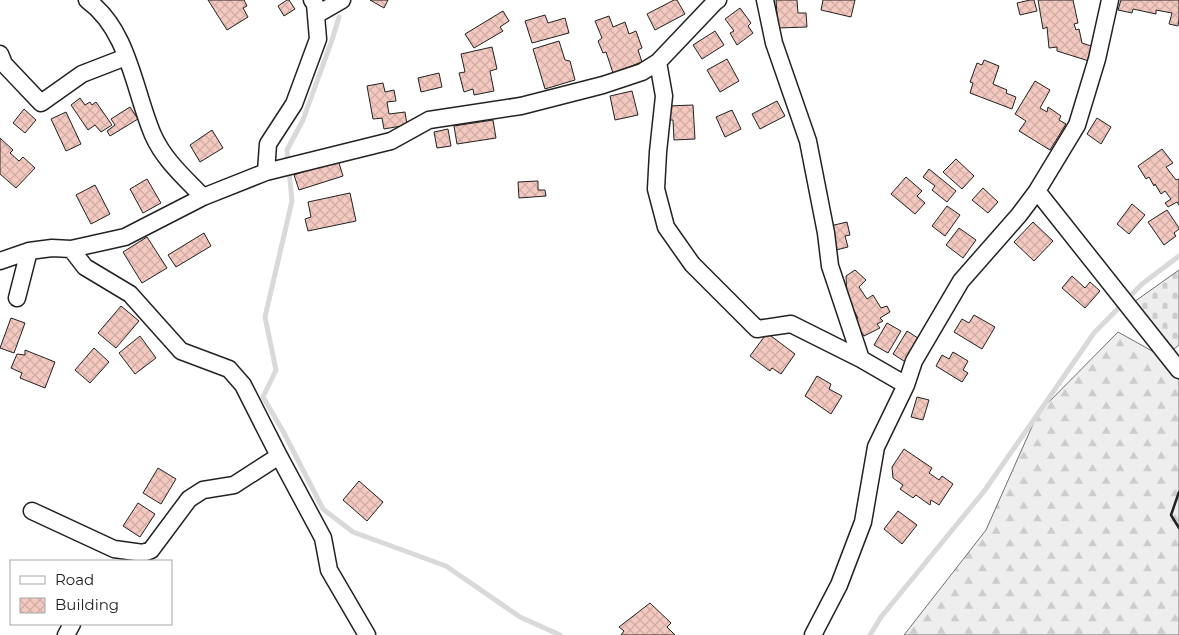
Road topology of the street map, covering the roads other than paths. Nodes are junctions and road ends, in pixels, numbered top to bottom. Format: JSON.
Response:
{"nodes":[{"id":1,"x":87,"y":0,"type":"edge"},
{"id":2,"x":342,"y":0,"type":"edge"},
{"id":3,"x":718,"y":0,"type":"edge"},
{"id":4,"x":764,"y":0,"type":"edge"},
{"id":5,"x":1110,"y":0,"type":"edge"},
{"id":6,"x":314,"y":8,"type":"edge"},
{"id":7,"x":0,"y":54,"type":"edge"},
{"id":8,"x":126,"y":57,"type":"junction"},
{"id":9,"x":658,"y":62,"type":"junction"},
{"id":10,"x":266,"y":172,"type":"junction"},
{"id":11,"x":1037,"y":191,"type":"junction"},
{"id":12,"x":203,"y":197,"type":"junction"},
{"id":13,"x":71,"y":249,"type":"junction"},
{"id":14,"x":29,"y":251,"type":"junction"},
{"id":15,"x":0,"y":262,"type":"edge"},
{"id":16,"x":17,"y":298,"type":"dead end"},
{"id":17,"x":861,"y":359,"type":"junction"},
{"id":18,"x":1179,"y":370,"type":"edge"},
{"id":19,"x":906,"y":385,"type":"junction"},
{"id":20,"x":279,"y":456,"type":"junction"},
{"id":21,"x":32,"y":511,"type":"dead end"},
{"id":22,"x":111,"y":555,"type":"edge"},
{"id":23,"x":367,"y":635,"type":"edge"},
{"id":24,"x":813,"y":635,"type":"edge"}],
"edges":[{"from":1,"to":8,"type":"street"},
{"from":2,"to":6,"type":"street"},
{"from":3,"to":9,"type":"street"},
{"from":4,"to":17,"type":"street"},
{"from":5,"to":11,"type":"street"},
{"from":6,"to":10,"type":"street"},
{"from":7,"to":8,"type":"street"},
{"from":8,"to":12,"type":"street"},
{"from":9,"to":10,"type":"street"},
{"from":9,"to":17,"type":"street"},
{"from":10,"to":12,"type":"street"},
{"from":11,"to":18,"type":"street"},
{"from":11,"to":19,"type":"street"},
{"from":12,"to":13,"type":"street"},
{"from":13,"to":14,"type":"street"},
{"from":13,"to":20,"type":"street"},
{"from":14,"to":15,"type":"street"},
{"from":14,"to":16,"type":"street"},
{"from":17,"to":19,"type":"street"},
{"from":19,"to":24,"type":"street"},
{"from":20,"to":22,"type":"street"},
{"from":20,"to":23,"type":"street"},
{"from":21,"to":22,"type":"street"}]}
